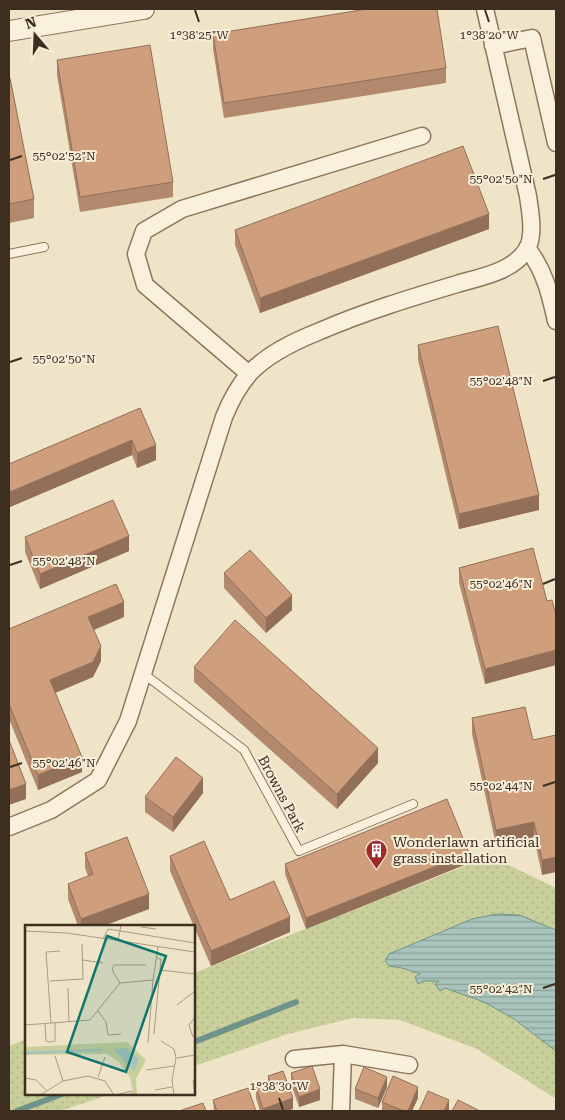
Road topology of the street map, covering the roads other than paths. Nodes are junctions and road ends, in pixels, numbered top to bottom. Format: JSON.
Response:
{"nodes":[{"id":1,"x":144,"y":9,"type":"edge"},
{"id":2,"x":485,"y":9,"type":"edge"},
{"id":3,"x":111,"y":12,"type":"edge"},
{"id":4,"x":9,"y":31,"type":"edge"},
{"id":5,"x":493,"y":46,"type":"junction"},
{"id":6,"x":422,"y":136,"type":"dead end"},
{"id":7,"x":556,"y":141,"type":"edge"},
{"id":8,"x":44,"y":247,"type":"dead end"},
{"id":9,"x":527,"y":248,"type":"junction"},
{"id":10,"x":9,"y":254,"type":"edge"},
{"id":11,"x":556,"y":321,"type":"edge"},
{"id":12,"x":249,"y":374,"type":"junction"},
{"id":13,"x":144,"y":674,"type":"junction"},
{"id":14,"x":413,"y":804,"type":"dead end"},
{"id":15,"x":9,"y":827,"type":"edge"},
{"id":16,"x":342,"y":1054,"type":"junction"},
{"id":17,"x":294,"y":1059,"type":"dead end"},
{"id":18,"x":409,"y":1065,"type":"dead end"},
{"id":19,"x":341,"y":1111,"type":"edge"}],
"edges":[{"from":1,"to":3,"type":"street"},
{"from":2,"to":5,"type":"street"},
{"from":3,"to":4,"type":"street"},
{"from":5,"to":7,"type":"street"},
{"from":5,"to":9,"type":"street"},
{"from":6,"to":12,"type":"street"},
{"from":8,"to":10,"type":"lane"},
{"from":9,"to":11,"type":"street"},
{"from":9,"to":12,"type":"street"},
{"from":12,"to":13,"type":"street"},
{"from":13,"to":14,"type":"lane","name":"Browns Park"},
{"from":13,"to":15,"type":"street"},
{"from":16,"to":17,"type":"street"},
{"from":16,"to":18,"type":"street"},
{"from":16,"to":19,"type":"street"}]}
